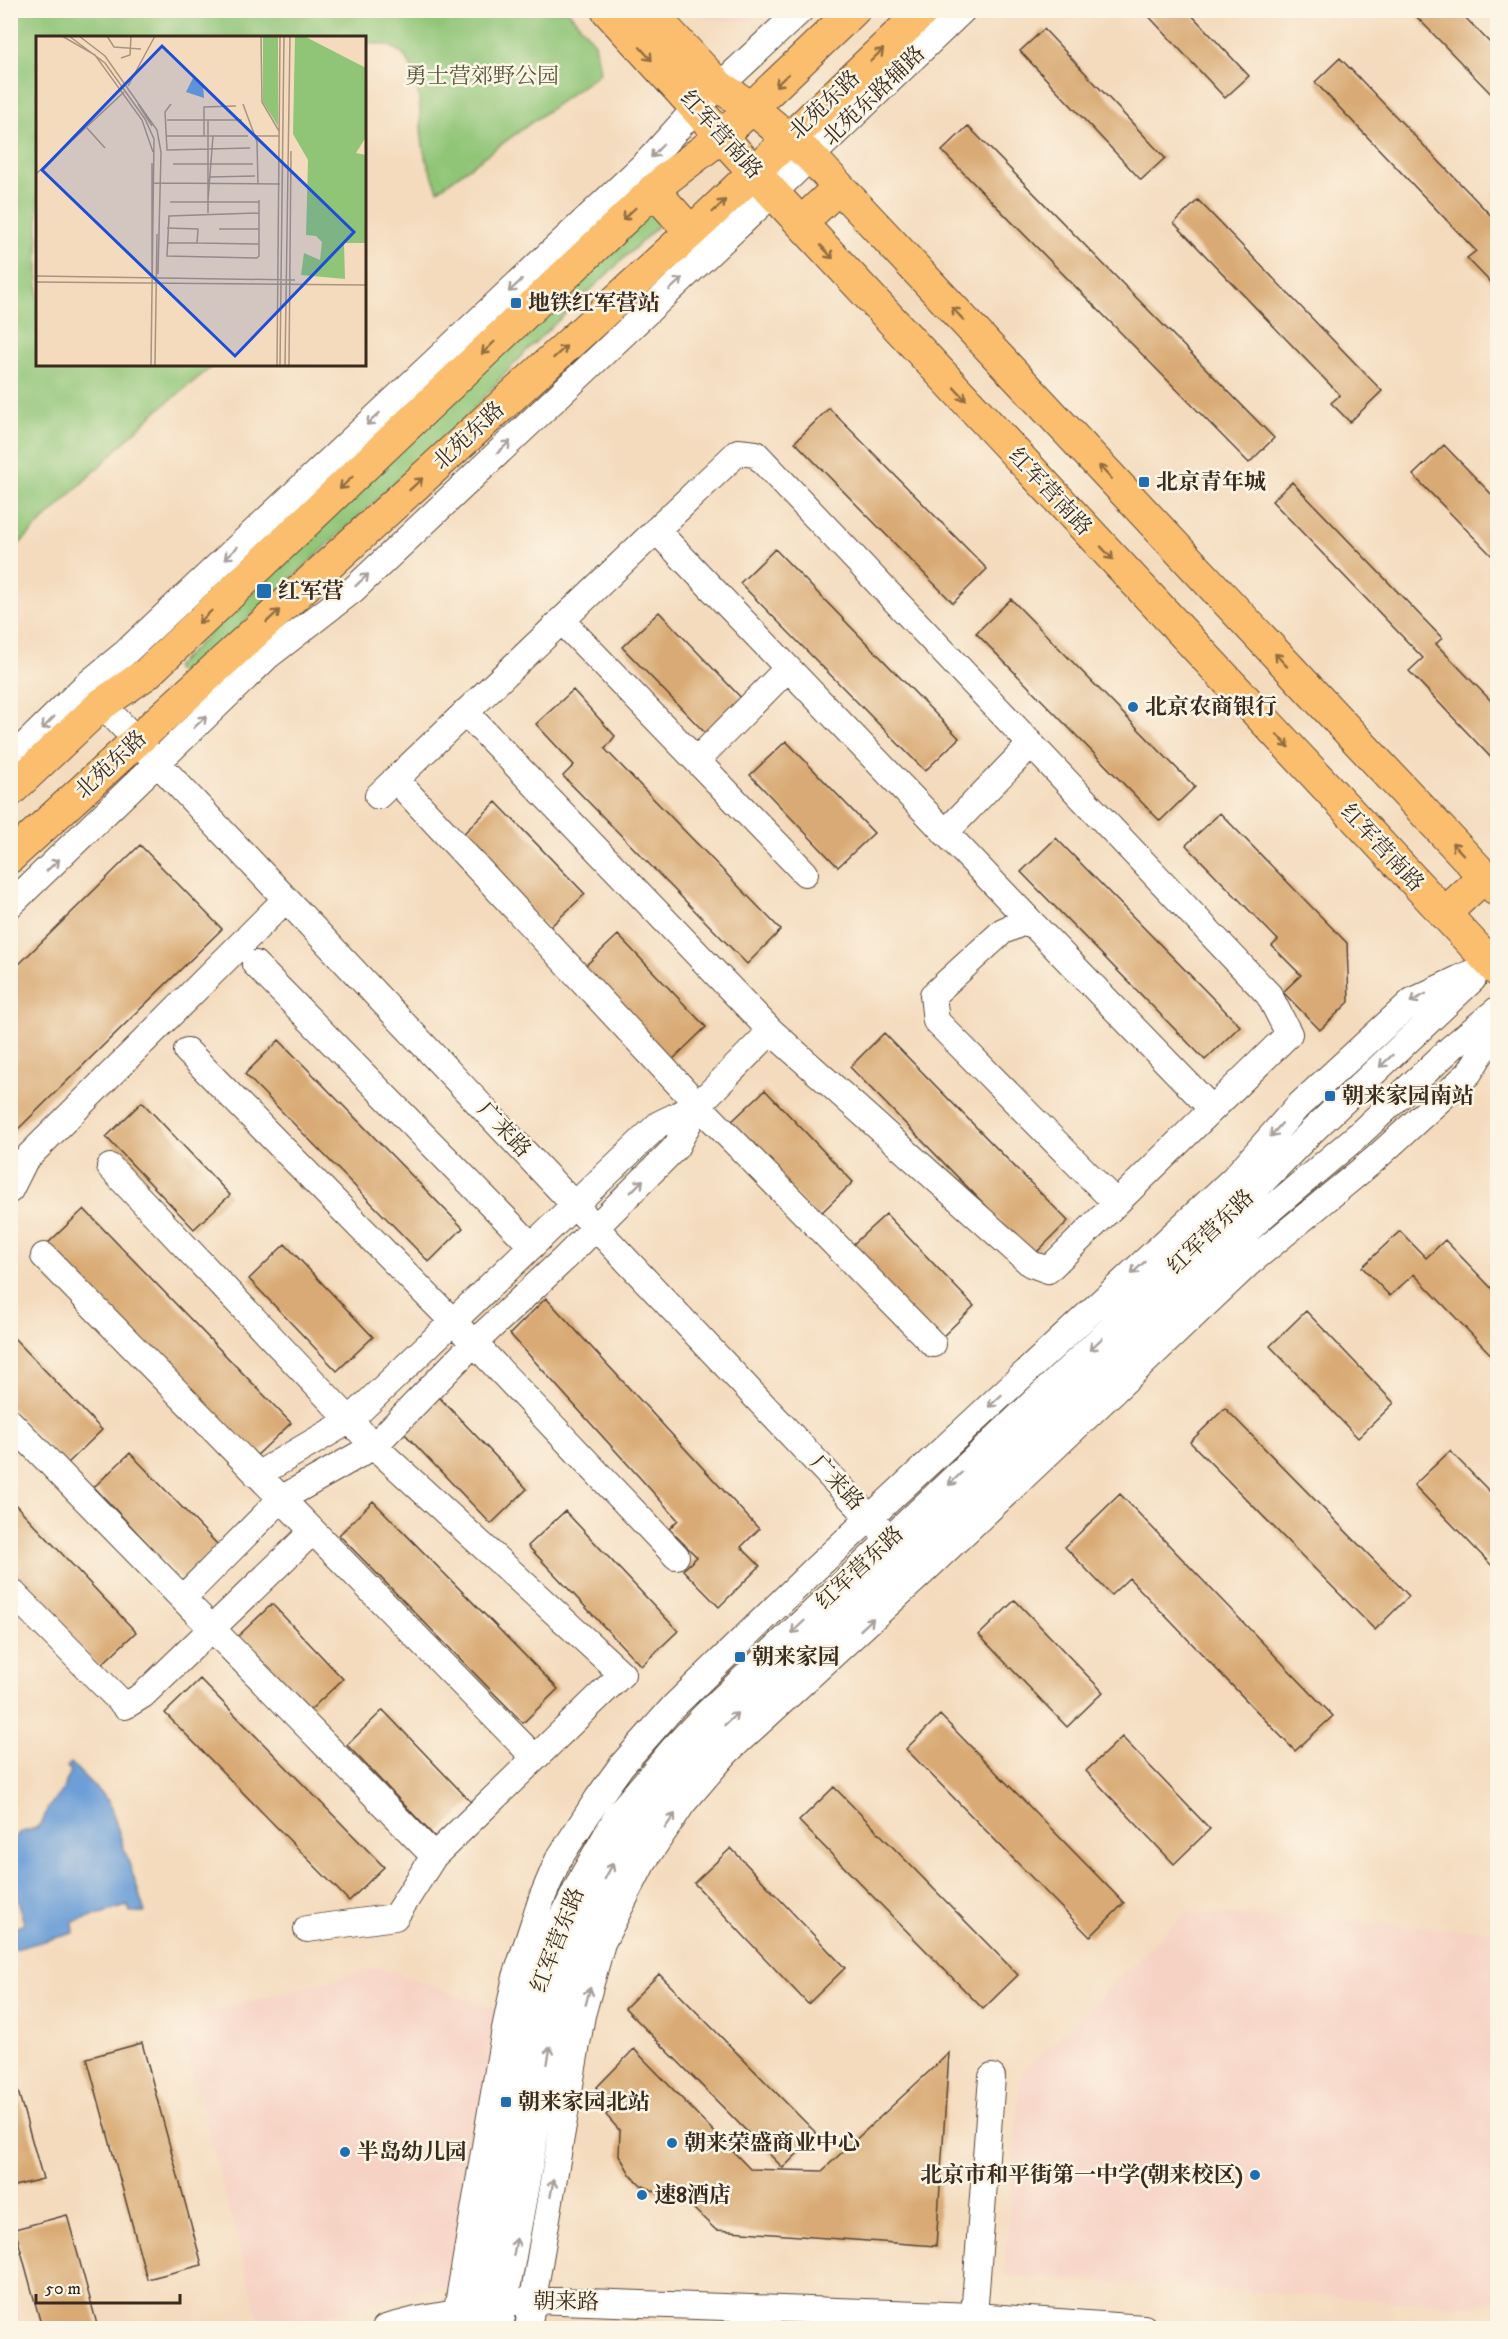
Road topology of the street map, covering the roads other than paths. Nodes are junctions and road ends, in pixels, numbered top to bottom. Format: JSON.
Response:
{"nodes":[{"id":1,"x":607,"y":10,"type":"edge"},
{"id":2,"x":648,"y":10,"type":"edge"},
{"id":3,"x":801,"y":10,"type":"edge"},
{"id":4,"x":854,"y":10,"type":"edge"},
{"id":5,"x":924,"y":10,"type":"edge"},
{"id":6,"x":963,"y":10,"type":"edge"},
{"id":7,"x":818,"y":45,"type":"junction"},
{"id":8,"x":851,"y":80,"type":"junction"},
{"id":9,"x":720,"y":87,"type":"junction"},
{"id":10,"x":696,"y":108,"type":"junction"},
{"id":11,"x":752,"y":108,"type":"junction"},
{"id":12,"x":722,"y":136,"type":"junction"},
{"id":13,"x":800,"y":148,"type":"junction"},
{"id":14,"x":764,"y":182,"type":"junction"},
{"id":15,"x":839,"y":187,"type":"junction"},
{"id":16,"x":653,"y":190,"type":"junction"},
{"id":17,"x":801,"y":223,"type":"junction"},
{"id":18,"x":691,"y":232,"type":"junction"},
{"id":19,"x":656,"y":530,"type":"junction"},
{"id":20,"x":561,"y":620,"type":"junction"},
{"id":21,"x":159,"y":661,"type":"junction"},
{"id":22,"x":788,"y":668,"type":"junction"},
{"id":23,"x":189,"y":693,"type":"junction"},
{"id":24,"x":93,"y":695,"type":"junction"},
{"id":25,"x":465,"y":712,"type":"junction"},
{"id":26,"x":1031,"y":744,"type":"junction"},
{"id":27,"x":54,"y":749,"type":"junction"},
{"id":28,"x":147,"y":752,"type":"junction"},
{"id":29,"x":10,"y":760,"type":"edge"},
{"id":30,"x":697,"y":760,"type":"junction"},
{"id":31,"x":88,"y":786,"type":"junction"},
{"id":32,"x":10,"y":791,"type":"edge"},
{"id":33,"x":945,"y":833,"type":"junction"},
{"id":34,"x":10,"y":857,"type":"edge"},
{"id":35,"x":805,"y":873,"type":"dead end"},
{"id":36,"x":1491,"y":884,"type":"edge"},
{"id":37,"x":286,"y":899,"type":"junction"},
{"id":38,"x":10,"y":905,"type":"edge"},
{"id":39,"x":1444,"y":914,"type":"junction"},
{"id":40,"x":1029,"y":920,"type":"junction"},
{"id":41,"x":255,"y":964,"type":"dead end"},
{"id":42,"x":1495,"y":964,"type":"edge"},
{"id":43,"x":1497,"y":1009,"type":"edge"},
{"id":44,"x":1497,"y":1026,"type":"edge"},
{"id":45,"x":771,"y":1031,"type":"junction"},
{"id":46,"x":187,"y":1051,"type":"dead end"},
{"id":47,"x":698,"y":1105,"type":"junction"},
{"id":48,"x":1212,"y":1109,"type":"junction"},
{"id":49,"x":110,"y":1167,"type":"dead end"},
{"id":50,"x":10,"y":1190,"type":"edge"},
{"id":51,"x":1116,"y":1203,"type":"junction"},
{"id":52,"x":575,"y":1205,"type":"junction"},
{"id":53,"x":595,"y":1226,"type":"junction"},
{"id":54,"x":532,"y":1246,"type":"junction"},
{"id":55,"x":44,"y":1256,"type":"dead end"},
{"id":56,"x":453,"y":1322,"type":"junction"},
{"id":57,"x":474,"y":1343,"type":"junction"},
{"id":58,"x":933,"y":1344,"type":"dead end"},
{"id":59,"x":349,"y":1421,"type":"junction"},
{"id":60,"x":10,"y":1422,"type":"edge"},
{"id":61,"x":374,"y":1446,"type":"junction"},
{"id":62,"x":257,"y":1475,"type":"junction"},
{"id":63,"x":281,"y":1499,"type":"junction"},
{"id":64,"x":870,"y":1518,"type":"junction"},
{"id":65,"x":313,"y":1531,"type":"junction"},
{"id":66,"x":676,"y":1556,"type":"dead end"},
{"id":67,"x":906,"y":1556,"type":"junction"},
{"id":68,"x":10,"y":1590,"type":"edge"},
{"id":69,"x":183,"y":1598,"type":"junction"},
{"id":70,"x":213,"y":1628,"type":"junction"},
{"id":71,"x":535,"y":1758,"type":"junction"},
{"id":72,"x":434,"y":1856,"type":"junction"},
{"id":73,"x":307,"y":1929,"type":"dead end"},
{"id":74,"x":992,"y":2077,"type":"dead end"},
{"id":75,"x":533,"y":2300,"type":"junction"},
{"id":76,"x":974,"y":2316,"type":"junction"},
{"id":77,"x":491,"y":2317,"type":"edge"},
{"id":78,"x":456,"y":2320,"type":"edge"},
{"id":79,"x":385,"y":2328,"type":"edge"},
{"id":80,"x":528,"y":2328,"type":"edge"},
{"id":81,"x":1144,"y":2328,"type":"edge"}],
"edges":[{"from":1,"to":10,"type":"main road","name":"红军营南路","one_way":true},
{"from":2,"to":9,"type":"main road","name":"红军营南路"},
{"from":3,"to":9,"type":"street"},
{"from":4,"to":7,"type":"main road"},
{"from":8,"to":5,"type":"main road","name":"北苑东路","one_way":true},
{"from":6,"to":13,"type":"street","name":"北苑东路辅路"},
{"from":7,"to":8,"type":"main road"},
{"from":7,"to":11,"type":"main road","one_way":true},
{"from":8,"to":13,"type":"main road","name":"北苑东路"},
{"from":9,"to":10,"type":"street"},
{"from":9,"to":11,"type":"main road","name":"红军营南路"},
{"from":10,"to":12,"type":"main road","name":"红军营南路"},
{"from":10,"to":24,"type":"street","one_way":true},
{"from":11,"to":12,"type":"main road"},
{"from":11,"to":13,"type":"main road","name":"红军营南路"},
{"from":12,"to":14,"type":"main road","name":"红军营南路"},
{"from":12,"to":16,"type":"main road"},
{"from":13,"to":14,"type":"main road","name":"北苑东路"},
{"from":13,"to":15,"type":"main road","name":"红军营南路"},
{"from":14,"to":17,"type":"main road","name":"红军营南路"},
{"from":18,"to":14,"type":"main road","name":"北苑东路","one_way":true},
{"from":28,"to":14,"type":"street","one_way":true},
{"from":15,"to":17,"type":"main road"},
{"from":36,"to":15,"type":"main road","name":"红军营南路","one_way":true},
{"from":16,"to":18,"type":"main road"},
{"from":16,"to":21,"type":"main road","one_way":true},
{"from":17,"to":39,"type":"main road","name":"红军营南路","one_way":true},
{"from":23,"to":18,"type":"main road","name":"北苑东路","one_way":true},
{"from":19,"to":20,"type":"street"},
{"from":19,"to":22,"type":"street"},
{"from":19,"to":26,"type":"street"},
{"from":20,"to":25,"type":"street"},
{"from":20,"to":30,"type":"street"},
{"from":21,"to":23,"type":"main road"},
{"from":21,"to":24,"type":"main road"},
{"from":22,"to":30,"type":"street"},
{"from":22,"to":33,"type":"street"},
{"from":23,"to":28,"type":"main road","name":"北苑东路"},
{"from":24,"to":27,"type":"main road"},
{"from":24,"to":28,"type":"street","name":"广来路"},
{"from":24,"to":29,"type":"street","one_way":true},
{"from":25,"to":45,"type":"street"},
{"from":25,"to":47,"type":"street"},
{"from":26,"to":33,"type":"street"},
{"from":26,"to":48,"type":"street"},
{"from":27,"to":31,"type":"main road"},
{"from":27,"to":32,"type":"main road"},
{"from":28,"to":31,"type":"main road","name":"北苑东路"},
{"from":28,"to":37,"type":"street","name":"广来路"},
{"from":38,"to":28,"type":"street","one_way":true},
{"from":30,"to":35,"type":"street"},
{"from":31,"to":34,"type":"main road","name":"北苑东路"},
{"from":33,"to":40,"type":"street"},
{"from":36,"to":39,"type":"main road"},
{"from":37,"to":50,"type":"street"},
{"from":37,"to":52,"type":"street","name":"广来路"},
{"from":39,"to":42,"type":"main road","name":"红军营南路"},
{"from":40,"to":48,"type":"street"},
{"from":40,"to":51,"type":"street"},
{"from":41,"to":54,"type":"street"},
{"from":42,"to":64,"type":"street","one_way":true},
{"from":42,"to":67,"type":"street","name":"红军营东路","one_way":true},
{"from":43,"to":67,"type":"street","name":"红军营东路"},
{"from":44,"to":67,"type":"street"},
{"from":45,"to":47,"type":"street"},
{"from":45,"to":51,"type":"street"},
{"from":46,"to":56,"type":"street"},
{"from":47,"to":52,"type":"street"},
{"from":53,"to":47,"type":"street","one_way":true},
{"from":47,"to":58,"type":"street"},
{"from":48,"to":51,"type":"street"},
{"from":49,"to":59,"type":"street"},
{"from":52,"to":53,"type":"street","name":"广来路"},
{"from":52,"to":54,"type":"street"},
{"from":53,"to":57,"type":"street"},
{"from":53,"to":64,"type":"street","name":"广来路"},
{"from":54,"to":56,"type":"street"},
{"from":55,"to":62,"type":"street"},
{"from":56,"to":57,"type":"street"},
{"from":56,"to":59,"type":"street"},
{"from":57,"to":61,"type":"street"},
{"from":57,"to":66,"type":"street"},
{"from":59,"to":61,"type":"street"},
{"from":59,"to":62,"type":"street"},
{"from":60,"to":69,"type":"street"},
{"from":61,"to":63,"type":"street"},
{"from":61,"to":71,"type":"street"},
{"from":62,"to":63,"type":"street"},
{"from":63,"to":65,"type":"street"},
{"from":63,"to":69,"type":"street"},
{"from":64,"to":67,"type":"street","name":"广来路"},
{"from":64,"to":78,"type":"street"},
{"from":65,"to":70,"type":"street"},
{"from":65,"to":71,"type":"street"},
{"from":75,"to":67,"type":"street","one_way":true},
{"from":67,"to":77,"type":"street","name":"红军营东路"},
{"from":68,"to":70,"type":"street"},
{"from":69,"to":70,"type":"street"},
{"from":70,"to":72,"type":"street"},
{"from":71,"to":72,"type":"street"},
{"from":72,"to":73,"type":"street"},
{"from":74,"to":76,"type":"street"},
{"from":75,"to":76,"type":"street","name":"朝来路"},
{"from":75,"to":77,"type":"street","name":"朝来路"},
{"from":75,"to":80,"type":"street"},
{"from":76,"to":81,"type":"street","name":"朝来路"},
{"from":77,"to":78,"type":"street","name":"朝来路"},
{"from":78,"to":79,"type":"street","name":"朝来路"}]}
